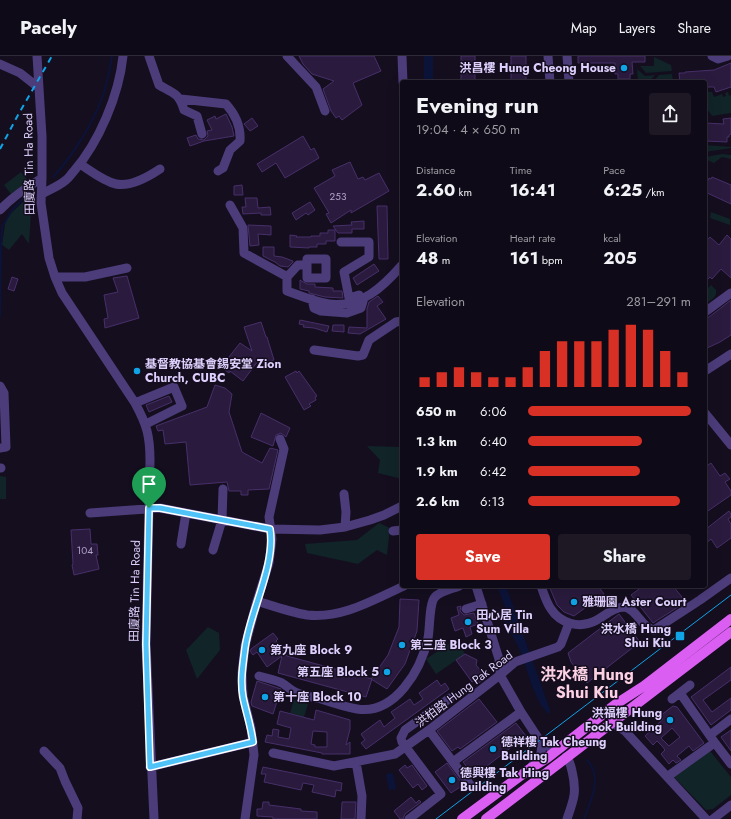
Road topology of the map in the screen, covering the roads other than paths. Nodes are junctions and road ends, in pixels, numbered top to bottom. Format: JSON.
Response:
{"nodes":[{"id":1,"x":37,"y":56,"type":"edge"},
{"id":2,"x":123,"y":56,"type":"edge"},
{"id":3,"x":149,"y":56,"type":"edge"},
{"id":4,"x":287,"y":56,"type":"edge"},
{"id":5,"x":402,"y":56,"type":"edge"},
{"id":6,"x":548,"y":56,"type":"edge"},
{"id":7,"x":567,"y":56,"type":"edge"},
{"id":8,"x":712,"y":56,"type":"edge"},
{"id":9,"x":728,"y":56,"type":"edge"},
{"id":10,"x":0,"y":64,"type":"edge"},
{"id":11,"x":403,"y":80,"type":"edge"},
{"id":12,"x":550,"y":80,"type":"edge"},
{"id":13,"x":569,"y":80,"type":"edge"},
{"id":14,"x":39,"y":88,"type":"junction"},
{"id":15,"x":181,"y":99,"type":"junction"},
{"id":16,"x":325,"y":111,"type":"dead end"},
{"id":17,"x":202,"y":134,"type":"dead end"},
{"id":18,"x":80,"y":164,"type":"junction"},
{"id":19,"x":160,"y":169,"type":"dead end"},
{"id":20,"x":218,"y":171,"type":"dead end"},
{"id":21,"x":42,"y":190,"type":"junction"},
{"id":22,"x":230,"y":205,"type":"dead end"},
{"id":23,"x":0,"y":210,"type":"edge"},
{"id":24,"x":341,"y":242,"type":"dead end"},
{"id":25,"x":400,"y":260,"type":"edge"},
{"id":26,"x":307,"y":265,"type":"dead end"},
{"id":27,"x":400,"y":267,"type":"edge"},
{"id":28,"x":127,"y":268,"type":"dead end"},
{"id":29,"x":55,"y":277,"type":"junction"},
{"id":30,"x":287,"y":277,"type":"junction"},
{"id":31,"x":731,"y":293,"type":"edge"},
{"id":32,"x":707,"y":311,"type":"edge"},
{"id":33,"x":400,"y":321,"type":"edge"},
{"id":34,"x":314,"y":350,"type":"dead end"},
{"id":35,"x":731,"y":354,"type":"edge"},
{"id":36,"x":707,"y":370,"type":"edge"},
{"id":37,"x":0,"y":386,"type":"edge"},
{"id":38,"x":135,"y":403,"type":"junction"},
{"id":39,"x":3,"y":411,"type":"edge"},
{"id":40,"x":707,"y":416,"type":"edge"},
{"id":41,"x":146,"y":424,"type":"junction"},
{"id":42,"x":280,"y":439,"type":"dead end"},
{"id":43,"x":731,"y":446,"type":"edge"},
{"id":44,"x":0,"y":448,"type":"edge"},
{"id":45,"x":223,"y":489,"type":"dead end"},
{"id":46,"x":344,"y":494,"type":"dead end"},
{"id":47,"x":400,"y":507,"type":"edge"},
{"id":48,"x":149,"y":508,"type":"junction"},
{"id":49,"x":186,"y":512,"type":"junction"},
{"id":50,"x":90,"y":513,"type":"dead end"},
{"id":51,"x":222,"y":520,"type":"junction"},
{"id":52,"x":345,"y":527,"type":"junction"},
{"id":53,"x":270,"y":529,"type":"junction"},
{"id":54,"x":181,"y":544,"type":"dead end"},
{"id":55,"x":213,"y":550,"type":"dead end"},
{"id":56,"x":731,"y":578,"type":"edge"},
{"id":57,"x":400,"y":588,"type":"edge"},
{"id":58,"x":454,"y":588,"type":"edge"},
{"id":59,"x":477,"y":588,"type":"edge"},
{"id":60,"x":542,"y":588,"type":"edge"},
{"id":61,"x":257,"y":601,"type":"junction"},
{"id":62,"x":637,"y":602,"type":"dead end"},
{"id":63,"x":482,"y":604,"type":"junction"},
{"id":64,"x":466,"y":608,"type":"dead end"},
{"id":65,"x":629,"y":608,"type":"junction"},
{"id":66,"x":731,"y":619,"type":"edge"},
{"id":67,"x":569,"y":623,"type":"junction"},
{"id":68,"x":731,"y":632,"type":"edge"},
{"id":69,"x":500,"y":675,"type":"junction"},
{"id":70,"x":259,"y":676,"type":"dead end"},
{"id":71,"x":690,"y":685,"type":"dead end"},
{"id":72,"x":680,"y":693,"type":"junction"},
{"id":73,"x":450,"y":698,"type":"dead end"},
{"id":74,"x":672,"y":699,"type":"dead end"},
{"id":75,"x":616,"y":704,"type":"junction"},
{"id":76,"x":521,"y":712,"type":"junction"},
{"id":77,"x":731,"y":719,"type":"edge"},
{"id":78,"x":613,"y":723,"type":"junction"},
{"id":79,"x":429,"y":730,"type":"junction"},
{"id":80,"x":583,"y":731,"type":"junction"},
{"id":81,"x":710,"y":735,"type":"junction"},
{"id":82,"x":253,"y":742,"type":"junction"},
{"id":83,"x":542,"y":744,"type":"junction"},
{"id":84,"x":710,"y":746,"type":"dead end"},
{"id":85,"x":406,"y":747,"type":"junction"},
{"id":86,"x":44,"y":751,"type":"dead end"},
{"id":87,"x":564,"y":752,"type":"junction"},
{"id":88,"x":273,"y":754,"type":"dead end"},
{"id":89,"x":356,"y":762,"type":"junction"},
{"id":90,"x":453,"y":762,"type":"junction"},
{"id":91,"x":731,"y":764,"type":"edge"},
{"id":92,"x":150,"y":767,"type":"junction"},
{"id":93,"x":531,"y":768,"type":"junction"},
{"id":94,"x":671,"y":774,"type":"dead end"},
{"id":95,"x":470,"y":784,"type":"dead end"},
{"id":96,"x":731,"y":805,"type":"edge"},
{"id":97,"x":77,"y":819,"type":"edge"},
{"id":98,"x":154,"y":819,"type":"edge"},
{"id":99,"x":245,"y":819,"type":"edge"},
{"id":100,"x":361,"y":819,"type":"edge"},
{"id":101,"x":409,"y":819,"type":"edge"},
{"id":102,"x":462,"y":819,"type":"edge"},
{"id":103,"x":486,"y":819,"type":"edge"},
{"id":104,"x":567,"y":819,"type":"edge"},
{"id":105,"x":706,"y":819,"type":"edge"},
{"id":106,"x":713,"y":819,"type":"edge"}],
"edges":[{"from":1,"to":14,"type":"street","name":"田廈路 Tin Ha Road"},
{"from":2,"to":18,"type":"street"},
{"from":3,"to":15,"type":"street"},
{"from":4,"to":16,"type":"street"},
{"from":5,"to":11,"type":"street"},
{"from":6,"to":12,"type":"street"},
{"from":7,"to":13,"type":"street"},
{"from":8,"to":9,"type":"street"},
{"from":10,"to":14,"type":"street"},
{"from":14,"to":21,"type":"street","name":"田廈路 Tin Ha Road"},
{"from":15,"to":17,"type":"street"},
{"from":15,"to":20,"type":"street"},
{"from":18,"to":19,"type":"street"},
{"from":18,"to":21,"type":"street"},
{"from":21,"to":23,"type":"street"},
{"from":21,"to":29,"type":"street","name":"田廈路 Tin Ha Road"},
{"from":22,"to":30,"type":"street"},
{"from":24,"to":25,"type":"street"},
{"from":26,"to":30,"type":"street"},
{"from":27,"to":30,"type":"street"},
{"from":28,"to":29,"type":"street"},
{"from":29,"to":38,"type":"street","name":"田廈路 Tin Ha Road"},
{"from":31,"to":32,"type":"street"},
{"from":33,"to":34,"type":"street"},
{"from":35,"to":36,"type":"street"},
{"from":37,"to":39,"type":"street"},
{"from":38,"to":41,"type":"street","name":"田廈路 Tin Ha Road"},
{"from":38,"to":41,"type":"street"},
{"from":39,"to":44,"type":"street"},
{"from":40,"to":43,"type":"street"},
{"from":41,"to":48,"type":"street","name":"田廈路 Tin Ha Road"},
{"from":42,"to":53,"type":"street"},
{"from":45,"to":51,"type":"street"},
{"from":46,"to":52,"type":"street"},
{"from":47,"to":52,"type":"street"},
{"from":48,"to":49,"type":"street"},
{"from":48,"to":50,"type":"street"},
{"from":48,"to":92,"type":"street","name":"田廈路 Tin Ha Road"},
{"from":49,"to":51,"type":"street"},
{"from":49,"to":54,"type":"street"},
{"from":51,"to":53,"type":"street"},
{"from":51,"to":55,"type":"street"},
{"from":52,"to":53,"type":"street"},
{"from":53,"to":61,"type":"street"},
{"from":56,"to":65,"type":"street"},
{"from":57,"to":61,"type":"street"},
{"from":58,"to":70,"type":"street"},
{"from":59,"to":63,"type":"street"},
{"from":60,"to":67,"type":"street"},
{"from":61,"to":82,"type":"street"},
{"from":62,"to":65,"type":"street"},
{"from":63,"to":64,"type":"street"},
{"from":63,"to":69,"type":"street"},
{"from":65,"to":67,"type":"street"},
{"from":66,"to":75,"type":"main road"},
{"from":67,"to":69,"type":"street","name":"洪柏路 Hung Pak Road"},
{"from":68,"to":78,"type":"main road"},
{"from":69,"to":76,"type":"street"},
{"from":69,"to":79,"type":"street","name":"洪柏路 Hung Pak Road"},
{"from":71,"to":72,"type":"street"},
{"from":72,"to":74,"type":"street"},
{"from":72,"to":81,"type":"street"},
{"from":73,"to":85,"type":"street"},
{"from":75,"to":78,"type":"main road"},
{"from":75,"to":80,"type":"main road"},
{"from":76,"to":83,"type":"street"},
{"from":76,"to":90,"type":"street"},
{"from":77,"to":81,"type":"street"},
{"from":78,"to":80,"type":"main road"},
{"from":78,"to":87,"type":"main road"},
{"from":78,"to":105,"type":"street"},
{"from":79,"to":85,"type":"street","name":"洪柏路 Hung Pak Road"},
{"from":79,"to":90,"type":"street"},
{"from":80,"to":87,"type":"main road"},
{"from":81,"to":91,"type":"street"},
{"from":82,"to":92,"type":"street"},
{"from":82,"to":99,"type":"street"},
{"from":83,"to":87,"type":"street"},
{"from":83,"to":93,"type":"street"},
{"from":84,"to":94,"type":"street"},
{"from":85,"to":89,"type":"street","name":"洪柏路 Hung Pak Road"},
{"from":85,"to":101,"type":"street"},
{"from":86,"to":97,"type":"street"},
{"from":87,"to":93,"type":"main road"},
{"from":87,"to":103,"type":"main road"},
{"from":87,"to":104,"type":"street"},
{"from":88,"to":89,"type":"street","name":"洪柏路 Hung Pak Road"},
{"from":89,"to":100,"type":"street"},
{"from":90,"to":95,"type":"street"},
{"from":92,"to":98,"type":"street","name":"田廈路 Tin Ha Road"},
{"from":93,"to":102,"type":"main road"},
{"from":96,"to":106,"type":"street"}]}
